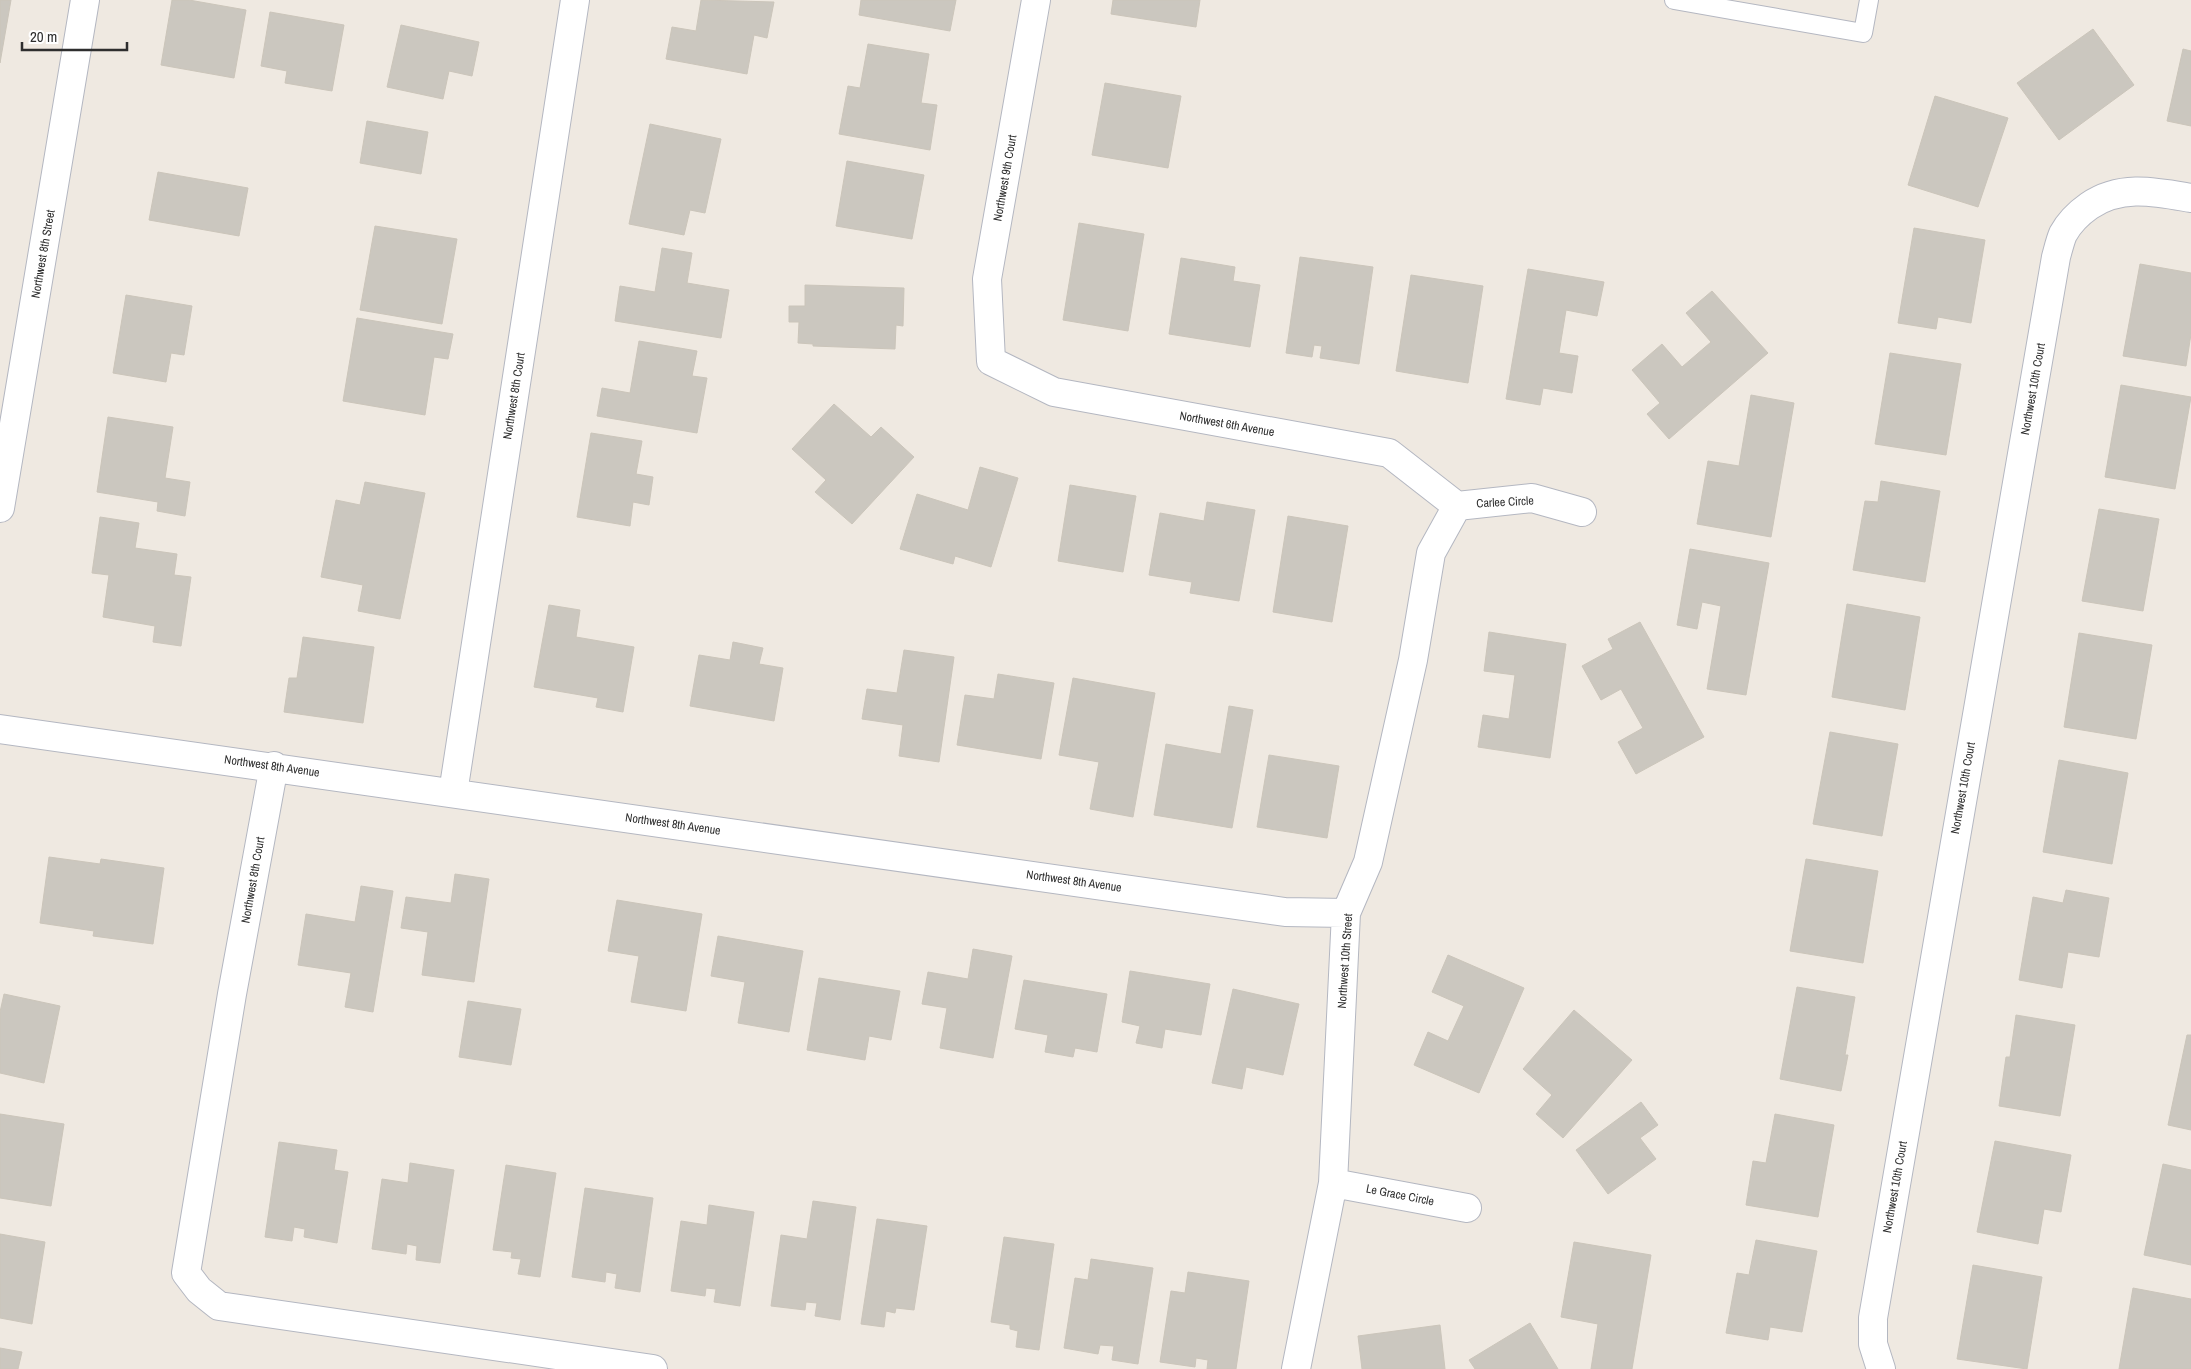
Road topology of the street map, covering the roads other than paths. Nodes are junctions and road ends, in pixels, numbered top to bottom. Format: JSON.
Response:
{"nodes":[{"id":1,"x":85,"y":0,"type":"edge"},
{"id":2,"x":575,"y":0,"type":"edge"},
{"id":3,"x":1036,"y":0,"type":"edge"},
{"id":4,"x":1674,"y":0,"type":"edge"},
{"id":5,"x":1869,"y":0,"type":"edge"},
{"id":6,"x":2191,"y":198,"type":"edge"},
{"id":7,"x":991,"y":357,"type":"joint"},
{"id":8,"x":1457,"y":506,"type":"junction"},
{"id":9,"x":0,"y":508,"type":"edge"},
{"id":10,"x":1582,"y":512,"type":"dead end"},
{"id":11,"x":0,"y":729,"type":"edge"},
{"id":12,"x":274,"y":766,"type":"junction"},
{"id":13,"x":453,"y":793,"type":"junction"},
{"id":14,"x":1346,"y":913,"type":"junction"},
{"id":15,"x":1333,"y":1183,"type":"junction"},
{"id":16,"x":1467,"y":1208,"type":"dead end"},
{"id":17,"x":653,"y":1369,"type":"edge"},
{"id":18,"x":1296,"y":1369,"type":"edge"},
{"id":19,"x":1881,"y":1369,"type":"edge"}],
"edges":[{"from":1,"to":9,"type":"street","name":"Northwest 8th Street"},
{"from":2,"to":13,"type":"street","name":"Northwest 8th Court"},
{"from":3,"to":7,"type":"street","name":"Northwest 9th Court"},
{"from":4,"to":5,"type":"lane"},
{"from":6,"to":19,"type":"street","name":"Northwest 10th Court"},
{"from":7,"to":8,"type":"street","name":"Northwest 6th Avenue"},
{"from":8,"to":10,"type":"street","name":"Carlee Circle"},
{"from":8,"to":14,"type":"street","name":"Northwest 10th Street"},
{"from":11,"to":12,"type":"street","name":"Northwest 8th Avenue"},
{"from":12,"to":13,"type":"street","name":"Northwest 8th Avenue"},
{"from":12,"to":17,"type":"street","name":"Northwest 8th Court"},
{"from":13,"to":14,"type":"street","name":"Northwest 8th Avenue"},
{"from":14,"to":15,"type":"street","name":"Northwest 10th Street"},
{"from":15,"to":16,"type":"street","name":"Le Grace Circle"},
{"from":15,"to":18,"type":"street","name":"Northwest 10th Street"}]}
